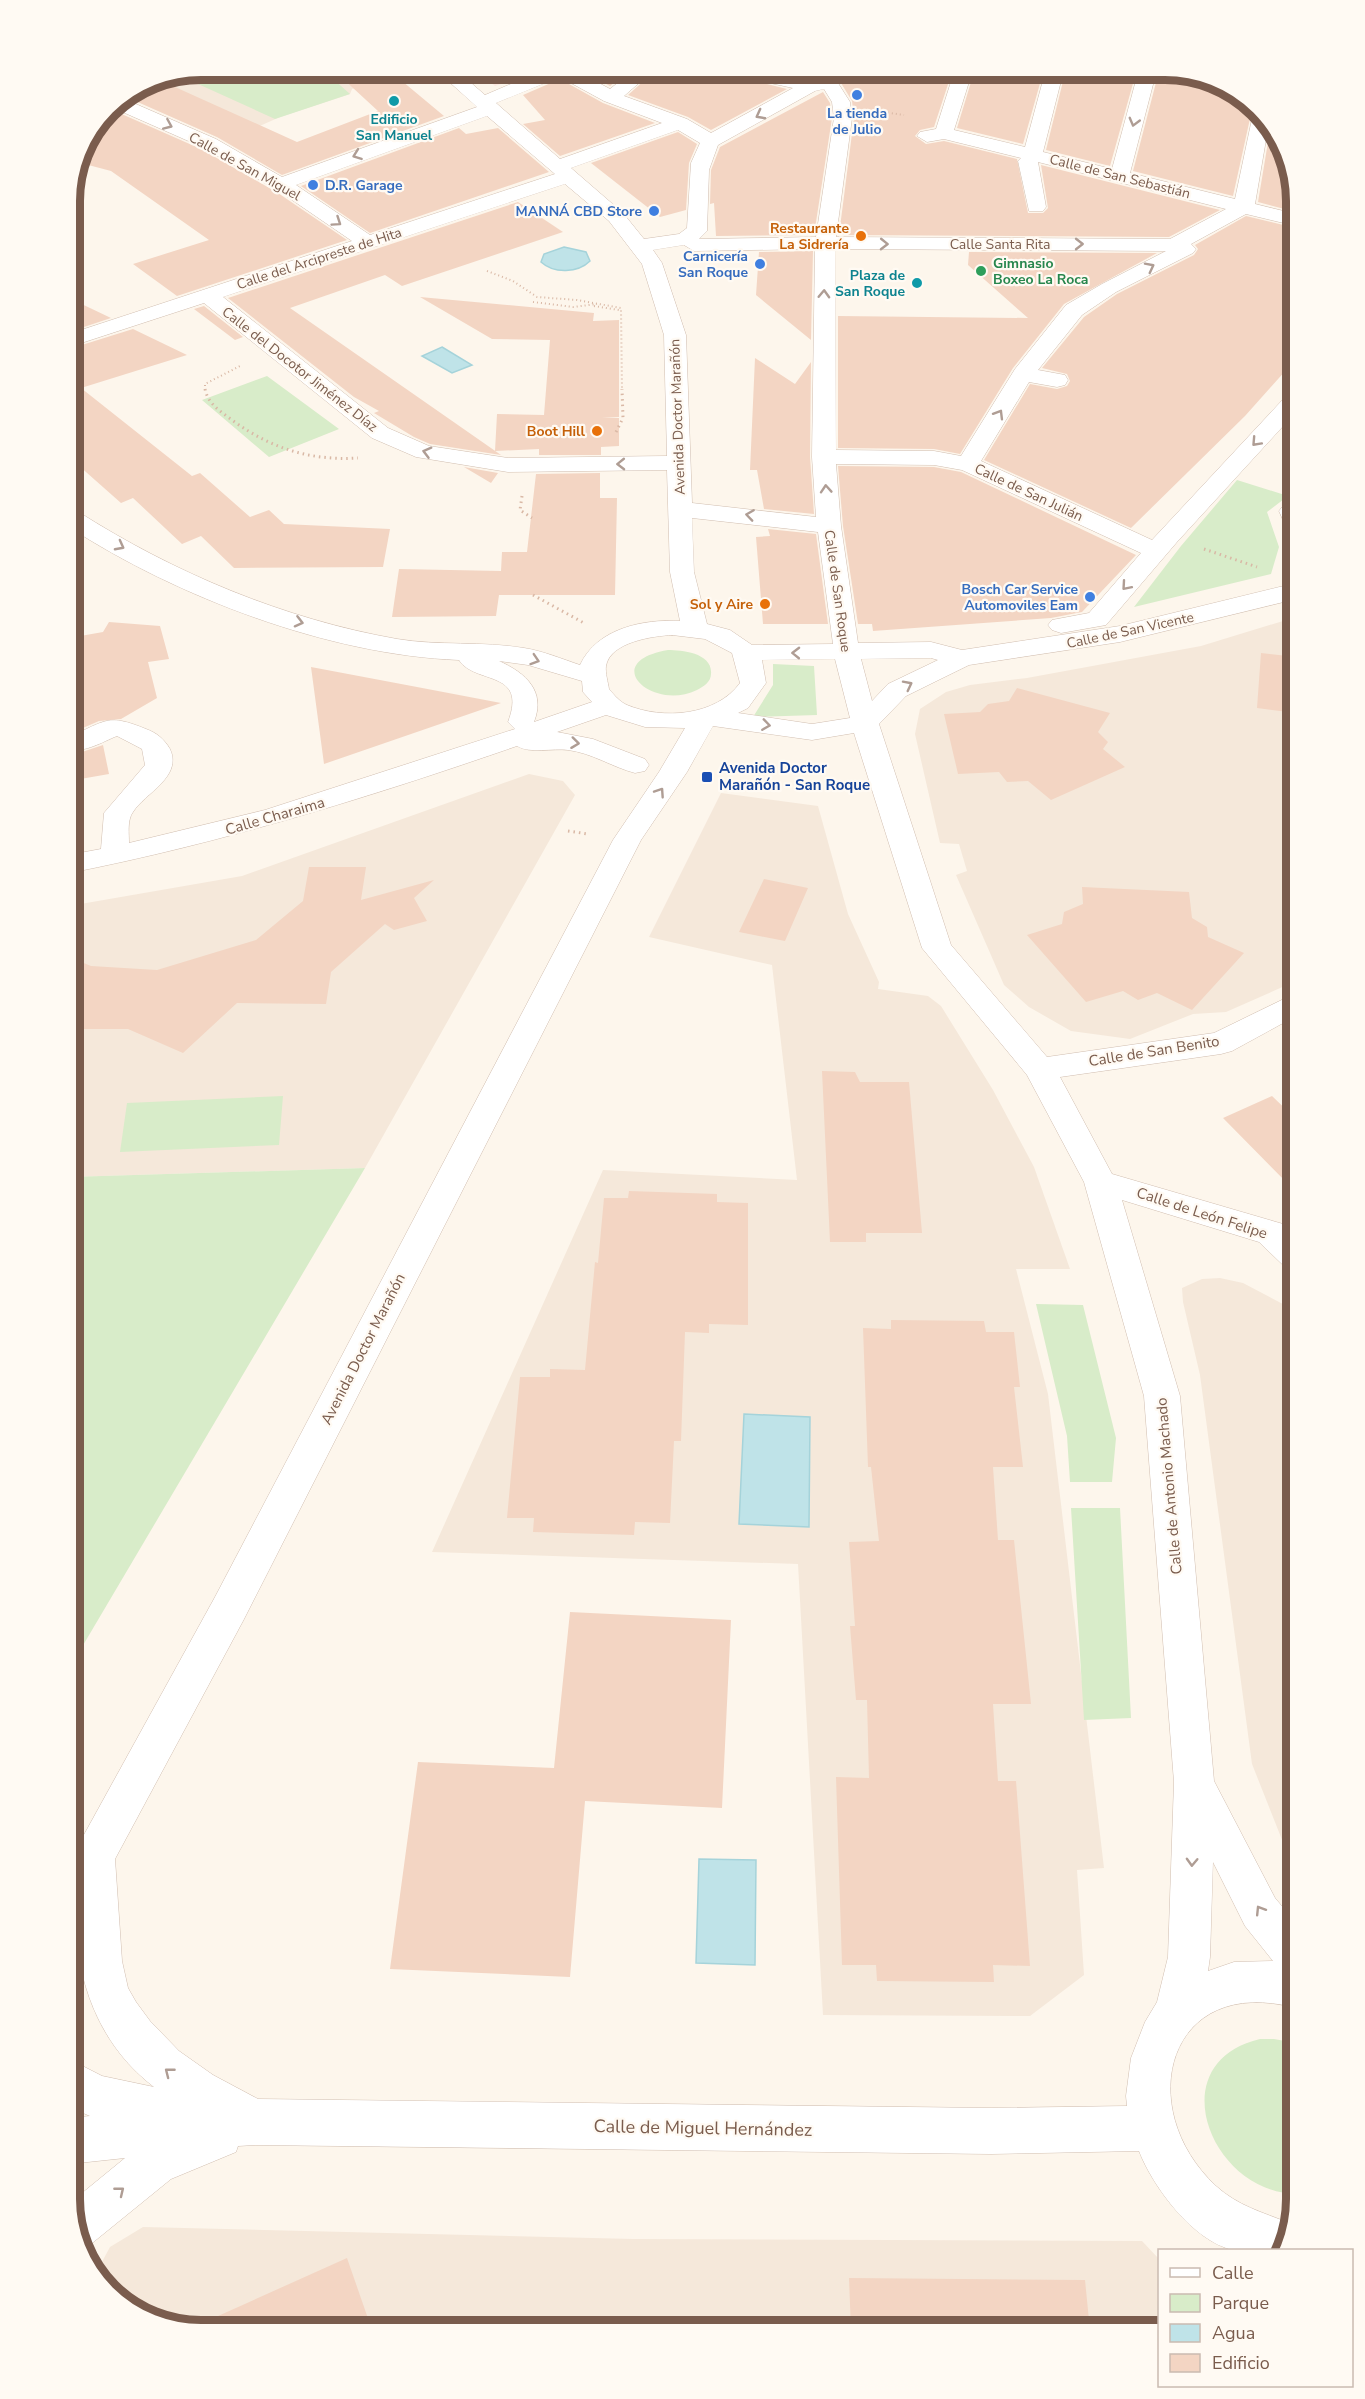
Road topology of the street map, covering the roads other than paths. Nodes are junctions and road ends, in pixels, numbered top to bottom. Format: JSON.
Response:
{"nodes":[{"id":1,"x":462,"y":80,"type":"edge"},
{"id":2,"x":517,"y":80,"type":"edge"},
{"id":3,"x":537,"y":80,"type":"edge"},
{"id":4,"x":595,"y":80,"type":"edge"},
{"id":5,"x":632,"y":80,"type":"edge"},
{"id":6,"x":826,"y":80,"type":"edge"},
{"id":7,"x":958,"y":80,"type":"edge"},
{"id":8,"x":1055,"y":80,"type":"edge"},
{"id":9,"x":1145,"y":80,"type":"edge"},
{"id":10,"x":520,"y":88,"type":"junction"},
{"id":11,"x":611,"y":96,"type":"junction"},
{"id":12,"x":488,"y":105,"type":"junction"},
{"id":13,"x":124,"y":106,"type":"edge"},
{"id":14,"x":680,"y":123,"type":"junction"},
{"id":15,"x":1255,"y":123,"type":"edge"},
{"id":16,"x":711,"y":141,"type":"junction"},
{"id":17,"x":1030,"y":158,"type":"junction"},
{"id":18,"x":564,"y":171,"type":"junction"},
{"id":19,"x":1120,"y":175,"type":"junction"},
{"id":20,"x":280,"y":184,"type":"junction"},
{"id":21,"x":1036,"y":207,"type":"dead end"},
{"id":22,"x":1244,"y":207,"type":"junction"},
{"id":23,"x":1286,"y":218,"type":"edge"},
{"id":24,"x":368,"y":243,"type":"junction"},
{"id":25,"x":823,"y":243,"type":"junction"},
{"id":26,"x":694,"y":245,"type":"dead end"},
{"id":27,"x":641,"y":246,"type":"junction"},
{"id":28,"x":1185,"y":249,"type":"junction"},
{"id":29,"x":1109,"y":288,"type":"junction"},
{"id":30,"x":1130,"y":291,"type":"dead end"},
{"id":31,"x":207,"y":295,"type":"junction"},
{"id":32,"x":80,"y":337,"type":"edge"},
{"id":33,"x":1023,"y":374,"type":"junction"},
{"id":34,"x":1057,"y":380,"type":"dead end"},
{"id":35,"x":1286,"y":410,"type":"edge"},
{"id":36,"x":824,"y":457,"type":"junction"},
{"id":37,"x":679,"y":463,"type":"junction"},
{"id":38,"x":968,"y":464,"type":"junction"},
{"id":39,"x":1027,"y":478,"type":"dead end"},
{"id":40,"x":1000,"y":479,"type":"junction"},
{"id":41,"x":681,"y":510,"type":"junction"},
{"id":42,"x":80,"y":522,"type":"edge"},
{"id":43,"x":829,"y":526,"type":"junction"},
{"id":44,"x":1156,"y":551,"type":"junction"},
{"id":45,"x":682,"y":572,"type":"junction"},
{"id":46,"x":1286,"y":593,"type":"edge"},
{"id":47,"x":661,"y":628,"type":"junction"},
{"id":48,"x":695,"y":629,"type":"junction"},
{"id":49,"x":846,"y":651,"type":"junction"},
{"id":50,"x":745,"y":652,"type":"junction"},
{"id":51,"x":457,"y":653,"type":"junction"},
{"id":52,"x":973,"y":657,"type":"junction"},
{"id":53,"x":591,"y":677,"type":"junction"},
{"id":54,"x":621,"y":711,"type":"junction"},
{"id":55,"x":706,"y":718,"type":"junction"},
{"id":56,"x":521,"y":722,"type":"junction"},
{"id":57,"x":865,"y":723,"type":"junction"},
{"id":58,"x":80,"y":741,"type":"edge"},
{"id":59,"x":476,"y":751,"type":"junction"},
{"id":60,"x":635,"y":765,"type":"junction"},
{"id":61,"x":627,"y":840,"type":"junction"},
{"id":62,"x":116,"y":855,"type":"junction"},
{"id":63,"x":80,"y":862,"type":"edge"},
{"id":64,"x":1286,"y":1008,"type":"edge"},
{"id":65,"x":1040,"y":1069,"type":"junction"},
{"id":66,"x":1100,"y":1182,"type":"junction"},
{"id":67,"x":1286,"y":1247,"type":"edge"},
{"id":68,"x":1194,"y":1782,"type":"junction"},
{"id":69,"x":82,"y":1866,"type":"edge"},
{"id":70,"x":1286,"y":1944,"type":"edge"},
{"id":71,"x":1286,"y":1985,"type":"edge"},
{"id":72,"x":1177,"y":2012,"type":"junction"},
{"id":73,"x":80,"y":2090,"type":"edge"},
{"id":74,"x":255,"y":2122,"type":"junction"},
{"id":75,"x":1152,"y":2128,"type":"junction"},
{"id":76,"x":80,"y":2140,"type":"edge"},
{"id":77,"x":82,"y":2222,"type":"edge"},
{"id":78,"x":1270,"y":2245,"type":"edge"}],
"edges":[{"from":1,"to":12,"type":"street","name":"Avenida Doctor Marañón"},
{"from":2,"to":10,"type":"street"},
{"from":3,"to":10,"type":"street"},
{"from":4,"to":11,"type":"street"},
{"from":5,"to":11,"type":"street"},
{"from":6,"to":16,"type":"street","one_way":true},
{"from":6,"to":25,"type":"street","name":"Calle de San Roque"},
{"from":7,"to":17,"type":"street","name":"Calle de San Sebastián"},
{"from":8,"to":17,"type":"street"},
{"from":9,"to":19,"type":"street","one_way":true},
{"from":10,"to":12,"type":"street"},
{"from":11,"to":14,"type":"street"},
{"from":12,"to":18,"type":"street","name":"Avenida Doctor Marañón"},
{"from":12,"to":20,"type":"street","one_way":true},
{"from":13,"to":20,"type":"street","name":"Calle de San Miguel","one_way":true},
{"from":14,"to":16,"type":"street"},
{"from":14,"to":18,"type":"street","name":"Calle del Arcipreste de Hita"},
{"from":15,"to":22,"type":"street"},
{"from":16,"to":27,"type":"street"},
{"from":17,"to":19,"type":"street","name":"Calle de San Sebastián"},
{"from":17,"to":21,"type":"street"},
{"from":18,"to":24,"type":"street","name":"Calle del Arcipreste de Hita"},
{"from":18,"to":27,"type":"street","name":"Avenida Doctor Marañón"},
{"from":19,"to":22,"type":"street","name":"Calle de San Sebastián"},
{"from":20,"to":24,"type":"street","name":"Calle de San Miguel","one_way":true},
{"from":22,"to":23,"type":"street","name":"Calle de San Sebastián"},
{"from":22,"to":28,"type":"street"},
{"from":24,"to":31,"type":"street","name":"Calle del Arcipreste de Hita"},
{"from":25,"to":26,"type":"street","name":"Calle Santa Rita"},
{"from":25,"to":28,"type":"street","name":"Calle Santa Rita","one_way":true},
{"from":36,"to":25,"type":"street","name":"Calle de San Roque","one_way":true},
{"from":27,"to":37,"type":"street","name":"Avenida Doctor Marañón"},
{"from":29,"to":28,"type":"street","one_way":true},
{"from":29,"to":30,"type":"street"},
{"from":29,"to":33,"type":"street"},
{"from":31,"to":32,"type":"street","name":"Calle del Arcipreste de Hita"},
{"from":37,"to":31,"type":"street","name":"Calle del Docotor Jiménez Díaz","one_way":true},
{"from":33,"to":34,"type":"street"},
{"from":38,"to":33,"type":"street","one_way":true},
{"from":35,"to":44,"type":"street","one_way":true},
{"from":36,"to":38,"type":"street","name":"Calle de San Julián"},
{"from":43,"to":36,"type":"street","name":"Calle de San Roque","one_way":true},
{"from":37,"to":41,"type":"street","name":"Avenida Doctor Marañón"},
{"from":38,"to":40,"type":"street","name":"Calle de San Julián"},
{"from":39,"to":40,"type":"street"},
{"from":40,"to":44,"type":"street","name":"Calle de San Julián"},
{"from":43,"to":41,"type":"street","one_way":true},
{"from":41,"to":45,"type":"street","name":"Avenida Doctor Marañón"},
{"from":42,"to":51,"type":"street","one_way":true},
{"from":43,"to":49,"type":"street","name":"Calle de San Roque"},
{"from":44,"to":52,"type":"street","one_way":true},
{"from":45,"to":47,"type":"street","name":"Avenida Doctor Marañón"},
{"from":45,"to":48,"type":"street","name":"Avenida Doctor Marañón"},
{"from":46,"to":52,"type":"street","name":"Calle de San Vicente"},
{"from":47,"to":48,"type":"street"},
{"from":47,"to":53,"type":"street"},
{"from":48,"to":50,"type":"street"},
{"from":49,"to":50,"type":"street","name":"Calle de San Vicente","one_way":true},
{"from":49,"to":52,"type":"street","name":"Calle de San Vicente"},
{"from":49,"to":57,"type":"street","name":"Calle de San Roque"},
{"from":50,"to":55,"type":"street"},
{"from":51,"to":53,"type":"street","one_way":true},
{"from":51,"to":56,"type":"street"},
{"from":57,"to":52,"type":"street","name":"Calle de San Vicente","one_way":true},
{"from":53,"to":54,"type":"street"},
{"from":53,"to":56,"type":"street","name":"Calle Charaima"},
{"from":54,"to":55,"type":"street"},
{"from":54,"to":59,"type":"street","name":"Calle Charaima"},
{"from":54,"to":60,"type":"street","name":"Avenida Doctor Marañón"},
{"from":55,"to":57,"type":"street","one_way":true},
{"from":61,"to":55,"type":"street","name":"Avenida Doctor Marañón","one_way":true},
{"from":56,"to":59,"type":"street","name":"Calle Charaima"},
{"from":57,"to":65,"type":"street","name":"Calle de San Roque"},
{"from":58,"to":62,"type":"street"},
{"from":59,"to":60,"type":"street","name":"Calle Charaima","one_way":true},
{"from":59,"to":62,"type":"street","name":"Calle Charaima"},
{"from":60,"to":61,"type":"street","name":"Avenida Doctor Marañón"},
{"from":61,"to":69,"type":"street","name":"Avenida Doctor Marañón"},
{"from":62,"to":63,"type":"street","name":"Calle Charaima"},
{"from":64,"to":65,"type":"street","name":"Calle de San Benito"},
{"from":65,"to":66,"type":"street","name":"Calle de Antonio Machado"},
{"from":66,"to":67,"type":"street","name":"Calle de León Felipe"},
{"from":66,"to":68,"type":"street","name":"Calle de Antonio Machado"},
{"from":70,"to":68,"type":"street","name":"Calle de Antonio Machado","one_way":true},
{"from":68,"to":72,"type":"street","name":"Calle de Antonio Machado","one_way":true},
{"from":74,"to":69,"type":"street","name":"Calle de Miguel Hernández","one_way":true},
{"from":71,"to":72,"type":"street"},
{"from":72,"to":75,"type":"street"},
{"from":73,"to":74,"type":"street","name":"Calle de Miguel Hernández"},
{"from":74,"to":75,"type":"street","name":"Calle de Miguel Hernández"},
{"from":74,"to":76,"type":"street","name":"Calle de Miguel Hernández"},
{"from":77,"to":74,"type":"street","one_way":true},
{"from":75,"to":78,"type":"street"}]}
